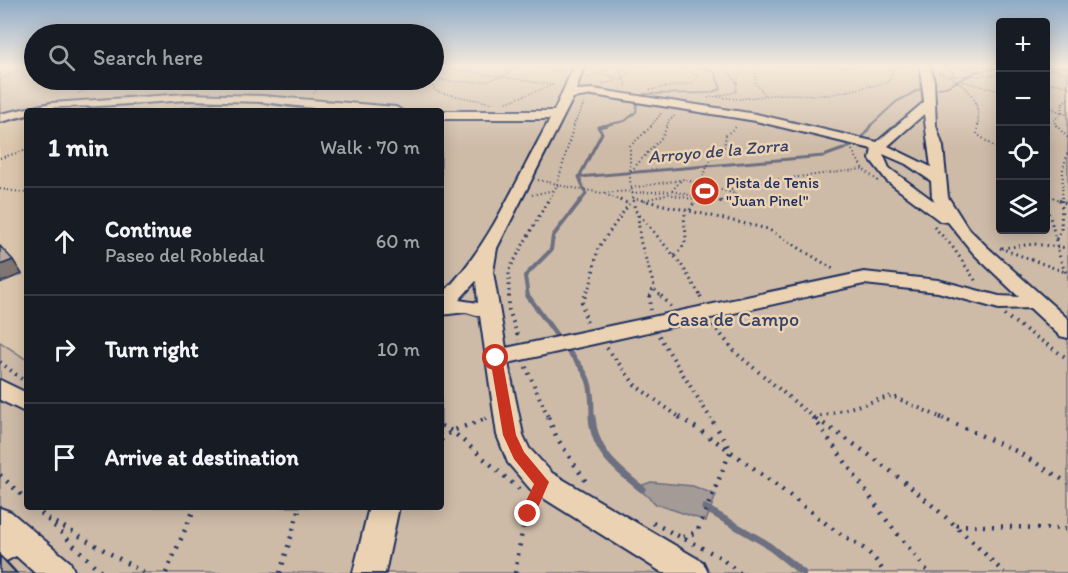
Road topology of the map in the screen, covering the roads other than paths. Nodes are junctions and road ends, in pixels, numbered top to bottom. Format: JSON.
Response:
{"nodes":[{"id":1,"x":569,"y":93,"type":"edge"},
{"id":2,"x":612,"y":93,"type":"edge"},
{"id":3,"x":929,"y":93,"type":"edge"},
{"id":4,"x":929,"y":103,"type":"junction"},
{"id":5,"x":42,"y":108,"type":"edge"},
{"id":6,"x":347,"y":108,"type":"edge"},
{"id":7,"x":24,"y":112,"type":"edge"},
{"id":8,"x":444,"y":115,"type":"edge"},
{"id":9,"x":556,"y":115,"type":"junction"},
{"id":10,"x":0,"y":118,"type":"edge"},
{"id":11,"x":880,"y":146,"type":"junction"},
{"id":12,"x":940,"y":181,"type":"junction"},
{"id":13,"x":961,"y":230,"type":"junction"},
{"id":14,"x":488,"y":248,"type":"junction"},
{"id":15,"x":987,"y":299,"type":"junction"},
{"id":16,"x":1032,"y":300,"type":"junction"},
{"id":17,"x":444,"y":305,"type":"edge"},
{"id":18,"x":444,"y":308,"type":"edge"},
{"id":19,"x":490,"y":312,"type":"junction"},
{"id":20,"x":1068,"y":331,"type":"edge"},
{"id":21,"x":1068,"y":337,"type":"edge"},
{"id":22,"x":496,"y":358,"type":"junction"},
{"id":23,"x":0,"y":389,"type":"edge"},
{"id":24,"x":24,"y":402,"type":"edge"},
{"id":25,"x":383,"y":510,"type":"edge"},
{"id":26,"x":6,"y":535,"type":"edge"},
{"id":27,"x":58,"y":573,"type":"edge"},
{"id":28,"x":369,"y":573,"type":"edge"},
{"id":29,"x":692,"y":573,"type":"edge"}],
"edges":[{"from":1,"to":9,"type":"street"},
{"from":2,"to":11,"type":"street"},
{"from":3,"to":4,"type":"street"},
{"from":4,"to":11,"type":"street"},
{"from":4,"to":12,"type":"street"},
{"from":5,"to":6,"type":"street"},
{"from":7,"to":10,"type":"street"},
{"from":8,"to":9,"type":"street"},
{"from":9,"to":14,"type":"street"},
{"from":11,"to":12,"type":"street"},
{"from":11,"to":13,"type":"street"},
{"from":12,"to":13,"type":"street"},
{"from":13,"to":16,"type":"street"},
{"from":14,"to":17,"type":"street"},
{"from":14,"to":19,"type":"street"},
{"from":15,"to":16,"type":"street"},
{"from":15,"to":21,"type":"street"},
{"from":15,"to":22,"type":"street"},
{"from":16,"to":20,"type":"street"},
{"from":18,"to":19,"type":"street"},
{"from":19,"to":22,"type":"street"},
{"from":22,"to":29,"type":"street"},
{"from":23,"to":24,"type":"street"},
{"from":25,"to":28,"type":"street"},
{"from":26,"to":27,"type":"street"}]}
